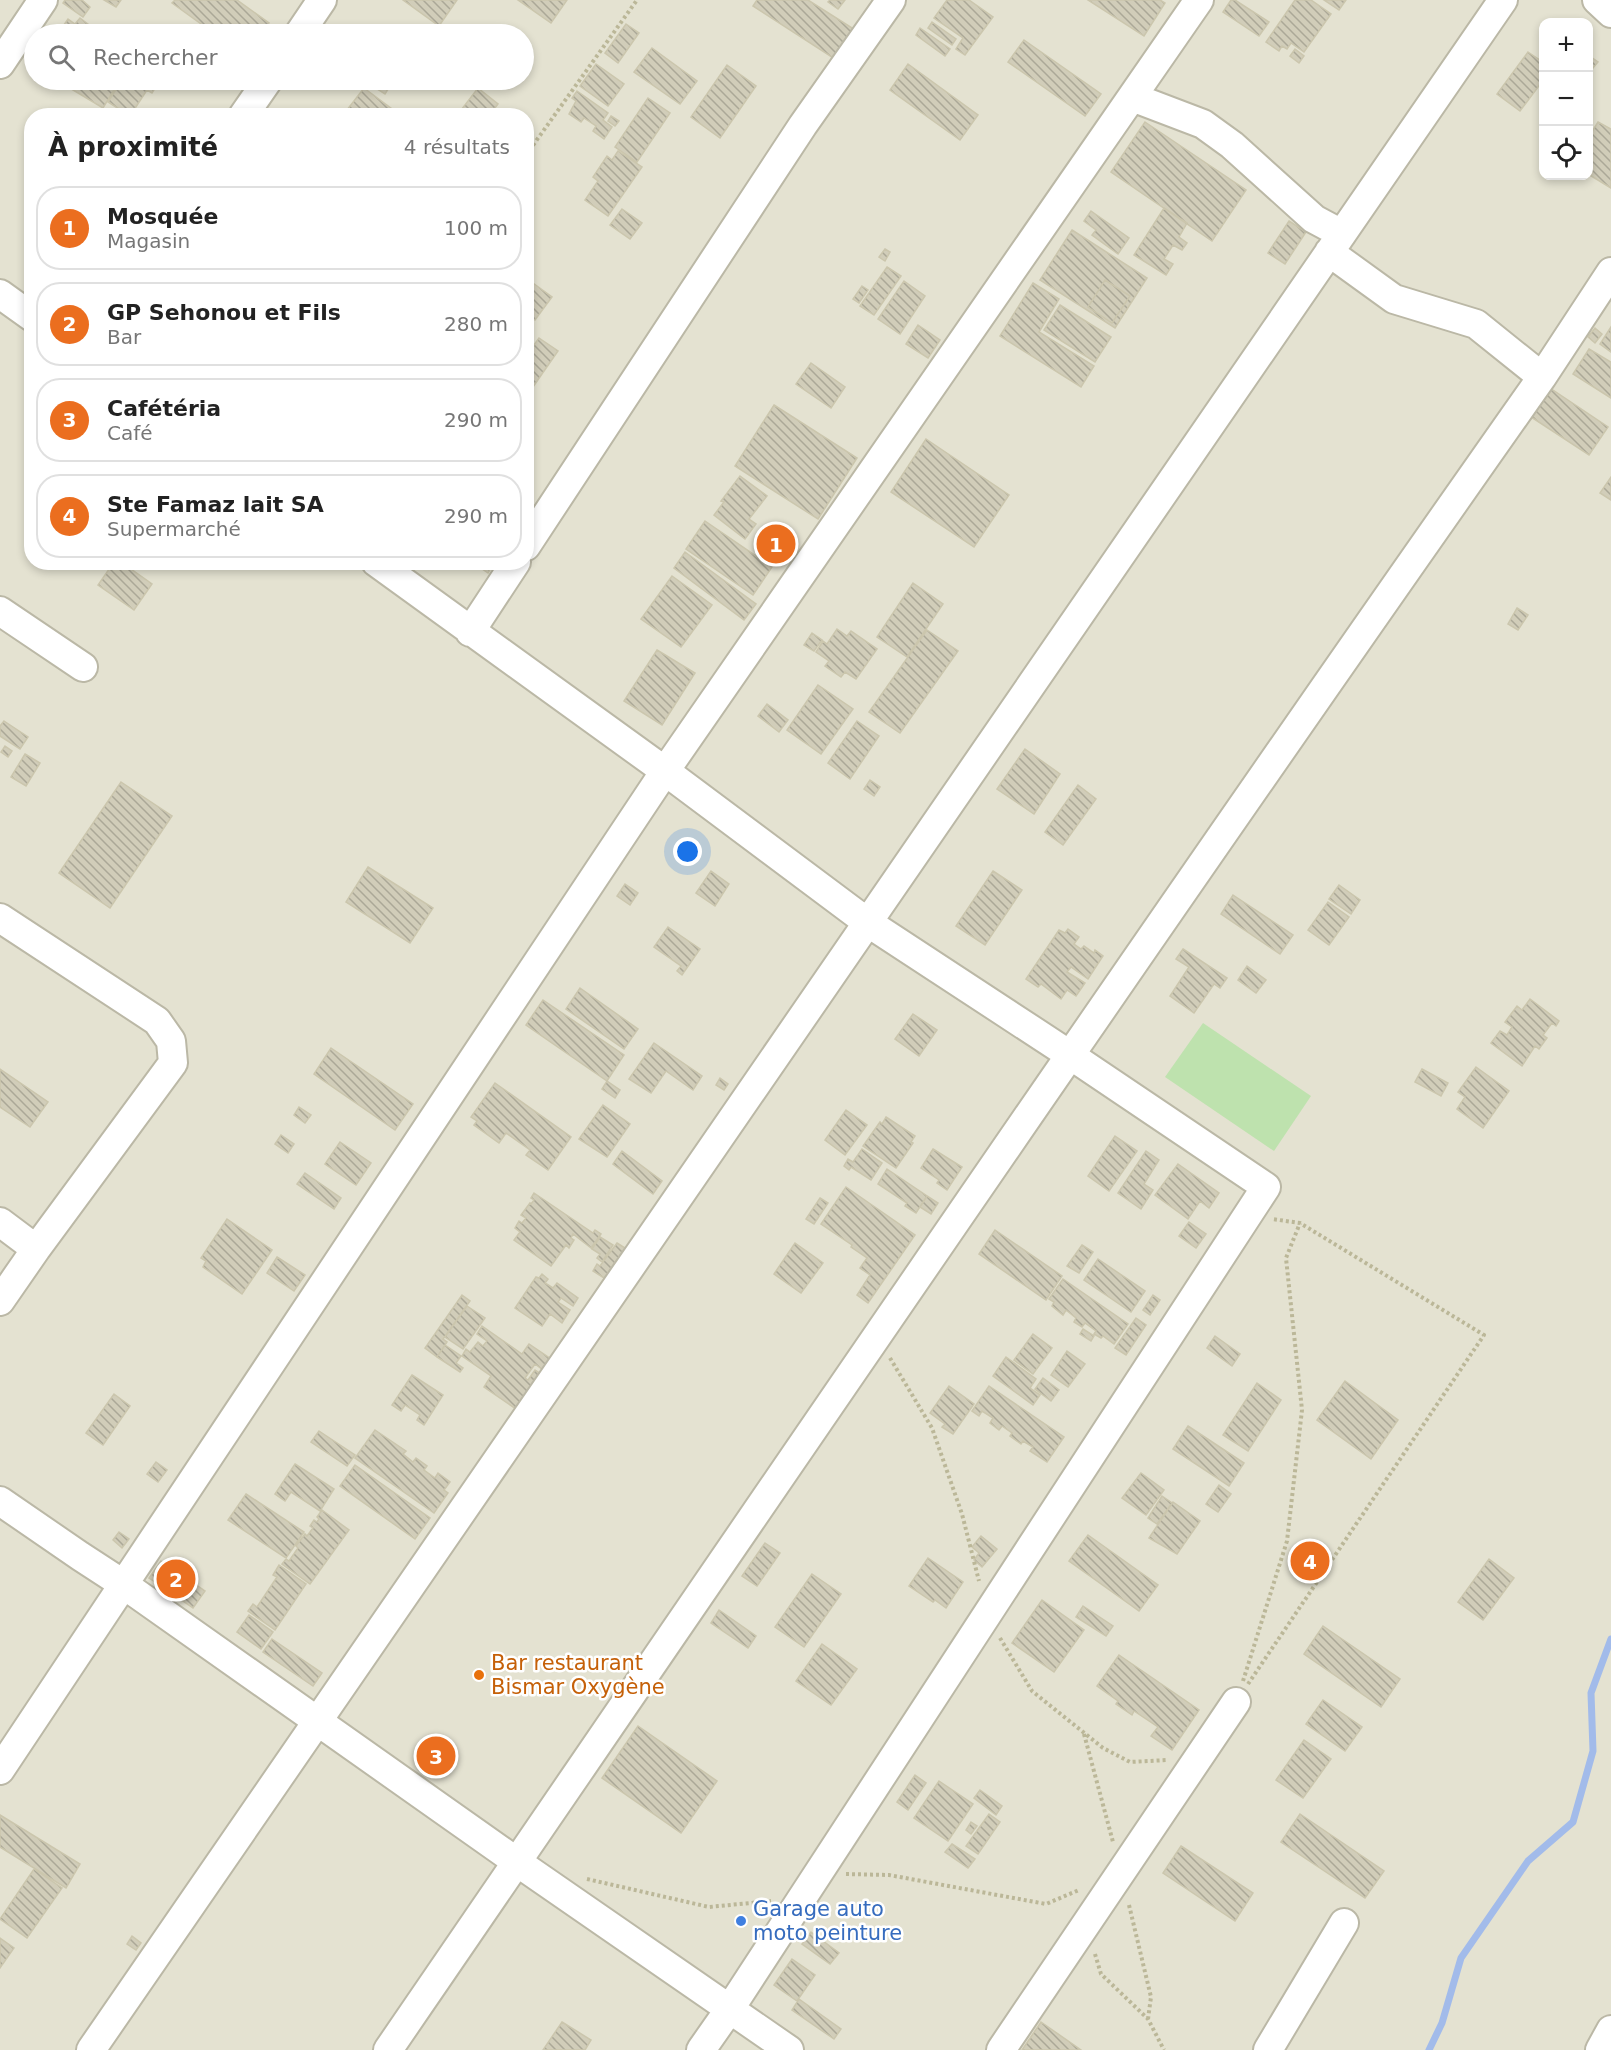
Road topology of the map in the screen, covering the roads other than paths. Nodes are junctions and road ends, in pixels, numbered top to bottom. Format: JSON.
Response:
{"nodes":[{"id":1,"x":44,"y":0,"type":"edge"},
{"id":2,"x":322,"y":0,"type":"edge"},
{"id":3,"x":891,"y":0,"type":"edge"},
{"id":4,"x":1199,"y":0,"type":"edge"},
{"id":5,"x":1503,"y":0,"type":"edge"},
{"id":6,"x":1597,"y":0,"type":"edge"},
{"id":7,"x":1611,"y":13,"type":"edge"},
{"id":8,"x":28,"y":24,"type":"edge"},
{"id":9,"x":306,"y":24,"type":"edge"},
{"id":10,"x":24,"y":29,"type":"edge"},
{"id":11,"x":0,"y":64,"type":"edge"},
{"id":12,"x":261,"y":90,"type":"edge"},
{"id":13,"x":1132,"y":97,"type":"junction"},
{"id":14,"x":249,"y":108,"type":"edge"},
{"id":15,"x":1336,"y":243,"type":"junction"},
{"id":16,"x":1611,"y":272,"type":"edge"},
{"id":17,"x":0,"y":294,"type":"edge"},
{"id":18,"x":24,"y":311,"type":"edge"},
{"id":19,"x":1542,"y":377,"type":"junction"},
{"id":20,"x":534,"y":534,"type":"edge"},
{"id":21,"x":387,"y":570,"type":"edge"},
{"id":22,"x":511,"y":570,"type":"edge"},
{"id":23,"x":0,"y":611,"type":"edge"},
{"id":24,"x":470,"y":632,"type":"junction"},
{"id":25,"x":83,"y":667,"type":"dead end"},
{"id":26,"x":665,"y":771,"type":"junction"},
{"id":27,"x":0,"y":918,"type":"edge"},
{"id":28,"x":867,"y":922,"type":"junction"},
{"id":29,"x":1070,"y":1055,"type":"junction"},
{"id":30,"x":0,"y":1222,"type":"edge"},
{"id":31,"x":36,"y":1249,"type":"junction"},
{"id":32,"x":0,"y":1301,"type":"edge"},
{"id":33,"x":0,"y":1501,"type":"edge"},
{"id":34,"x":123,"y":1584,"type":"junction"},
{"id":35,"x":1236,"y":1702,"type":"road end"},
{"id":36,"x":317,"y":1720,"type":"junction"},
{"id":37,"x":0,"y":1770,"type":"edge"},
{"id":38,"x":517,"y":1862,"type":"junction"},
{"id":39,"x":1344,"y":1923,"type":"dead end"},
{"id":40,"x":729,"y":2010,"type":"junction"},
{"id":41,"x":1611,"y":2030,"type":"edge"},
{"id":42,"x":91,"y":2050,"type":"edge"},
{"id":43,"x":388,"y":2050,"type":"edge"},
{"id":44,"x":701,"y":2050,"type":"edge"},
{"id":45,"x":789,"y":2050,"type":"edge"},
{"id":46,"x":1001,"y":2050,"type":"edge"},
{"id":47,"x":1268,"y":2050,"type":"edge"},
{"id":48,"x":1600,"y":2050,"type":"edge"}],
"edges":[{"from":1,"to":8,"type":"street"},
{"from":2,"to":9,"type":"street"},
{"from":3,"to":20,"type":"street"},
{"from":4,"to":13,"type":"street"},
{"from":5,"to":15,"type":"street"},
{"from":6,"to":7,"type":"street"},
{"from":10,"to":11,"type":"street"},
{"from":12,"to":14,"type":"street"},
{"from":13,"to":15,"type":"street"},
{"from":13,"to":26,"type":"street"},
{"from":15,"to":19,"type":"street"},
{"from":15,"to":28,"type":"street"},
{"from":16,"to":19,"type":"street"},
{"from":17,"to":18,"type":"street"},
{"from":19,"to":29,"type":"street"},
{"from":21,"to":24,"type":"street"},
{"from":22,"to":24,"type":"street"},
{"from":23,"to":25,"type":"street"},
{"from":24,"to":26,"type":"street"},
{"from":26,"to":28,"type":"street"},
{"from":26,"to":34,"type":"street"},
{"from":27,"to":31,"type":"street"},
{"from":28,"to":29,"type":"street"},
{"from":28,"to":36,"type":"street"},
{"from":29,"to":38,"type":"street"},
{"from":29,"to":40,"type":"street"},
{"from":30,"to":31,"type":"street"},
{"from":31,"to":32,"type":"street"},
{"from":33,"to":34,"type":"street"},
{"from":34,"to":36,"type":"street"},
{"from":34,"to":37,"type":"street"},
{"from":35,"to":46,"type":"street"},
{"from":36,"to":38,"type":"street"},
{"from":36,"to":42,"type":"street"},
{"from":38,"to":40,"type":"street"},
{"from":38,"to":43,"type":"street"},
{"from":39,"to":47,"type":"street"},
{"from":40,"to":44,"type":"street"},
{"from":40,"to":45,"type":"street"},
{"from":41,"to":48,"type":"street"}]}
